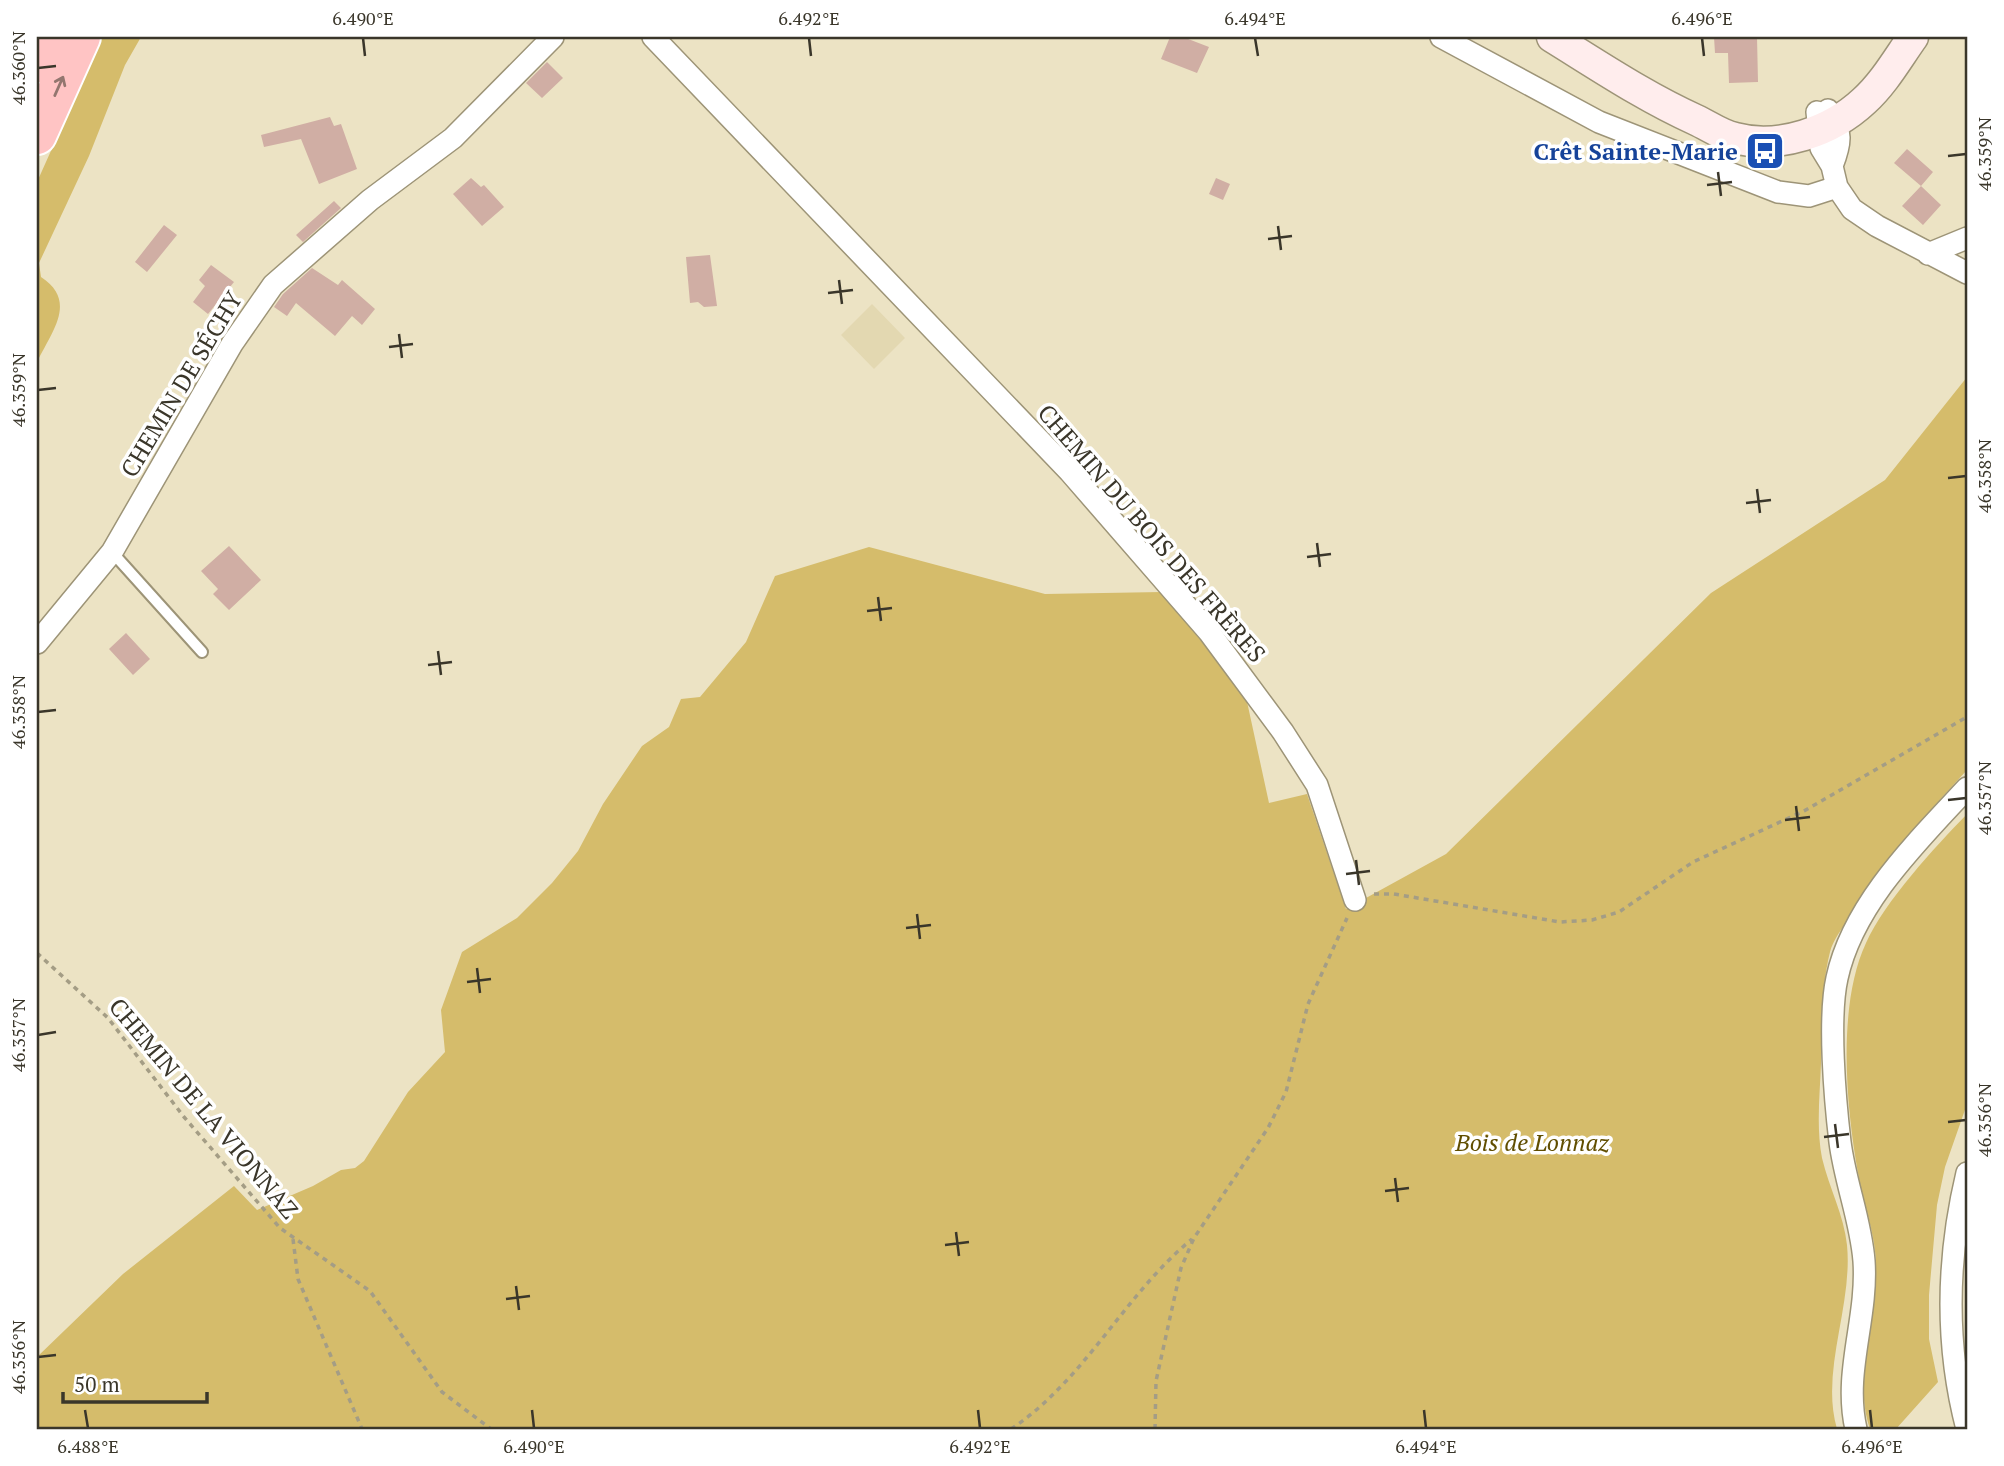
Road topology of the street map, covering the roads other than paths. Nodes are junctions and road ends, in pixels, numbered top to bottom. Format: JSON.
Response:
{"nodes":[{"id":1,"x":49,"y":37,"type":"edge"},
{"id":2,"x":81,"y":37,"type":"edge"},
{"id":3,"x":553,"y":37,"type":"edge"},
{"id":4,"x":653,"y":37,"type":"edge"},
{"id":5,"x":1441,"y":37,"type":"edge"},
{"id":6,"x":1552,"y":37,"type":"edge"},
{"id":7,"x":1890,"y":37,"type":"edge"},
{"id":8,"x":1913,"y":37,"type":"edge"},
{"id":9,"x":37,"y":64,"type":"edge"},
{"id":10,"x":1824,"y":118,"type":"junction"},
{"id":11,"x":37,"y":135,"type":"edge"},
{"id":12,"x":1838,"y":187,"type":"junction"},
{"id":13,"x":1967,"y":238,"type":"edge"},
{"id":14,"x":1928,"y":254,"type":"junction"},
{"id":15,"x":1967,"y":273,"type":"edge"},
{"id":16,"x":112,"y":552,"type":"junction"},
{"id":17,"x":37,"y":643,"type":"edge"},
{"id":18,"x":202,"y":652,"type":"dead end"},
{"id":19,"x":1967,"y":788,"type":"edge"},
{"id":20,"x":1355,"y":900,"type":"road end"},
{"id":21,"x":1967,"y":1173,"type":"edge"},
{"id":22,"x":1856,"y":1429,"type":"edge"},
{"id":23,"x":1967,"y":1429,"type":"edge"}],
"edges":[{"from":1,"to":9,"type":"highway"},
{"from":11,"to":2,"type":"highway","one_way":true},
{"from":3,"to":16,"type":"street","name":"CHEMIN DE SÉCHY"},
{"from":4,"to":20,"type":"street","name":"CHEMIN DU BOIS DES FRÈRES"},
{"from":5,"to":12,"type":"street"},
{"from":6,"to":10,"type":"main road"},
{"from":7,"to":10,"type":"main road"},
{"from":8,"to":10,"type":"main road"},
{"from":10,"to":12,"type":"street"},
{"from":12,"to":14,"type":"street"},
{"from":13,"to":14,"type":"street"},
{"from":14,"to":15,"type":"street"},
{"from":16,"to":17,"type":"street","name":"CHEMIN DE SÉCHY"},
{"from":16,"to":18,"type":"lane"},
{"from":19,"to":22,"type":"street"},
{"from":21,"to":23,"type":"street"}]}
